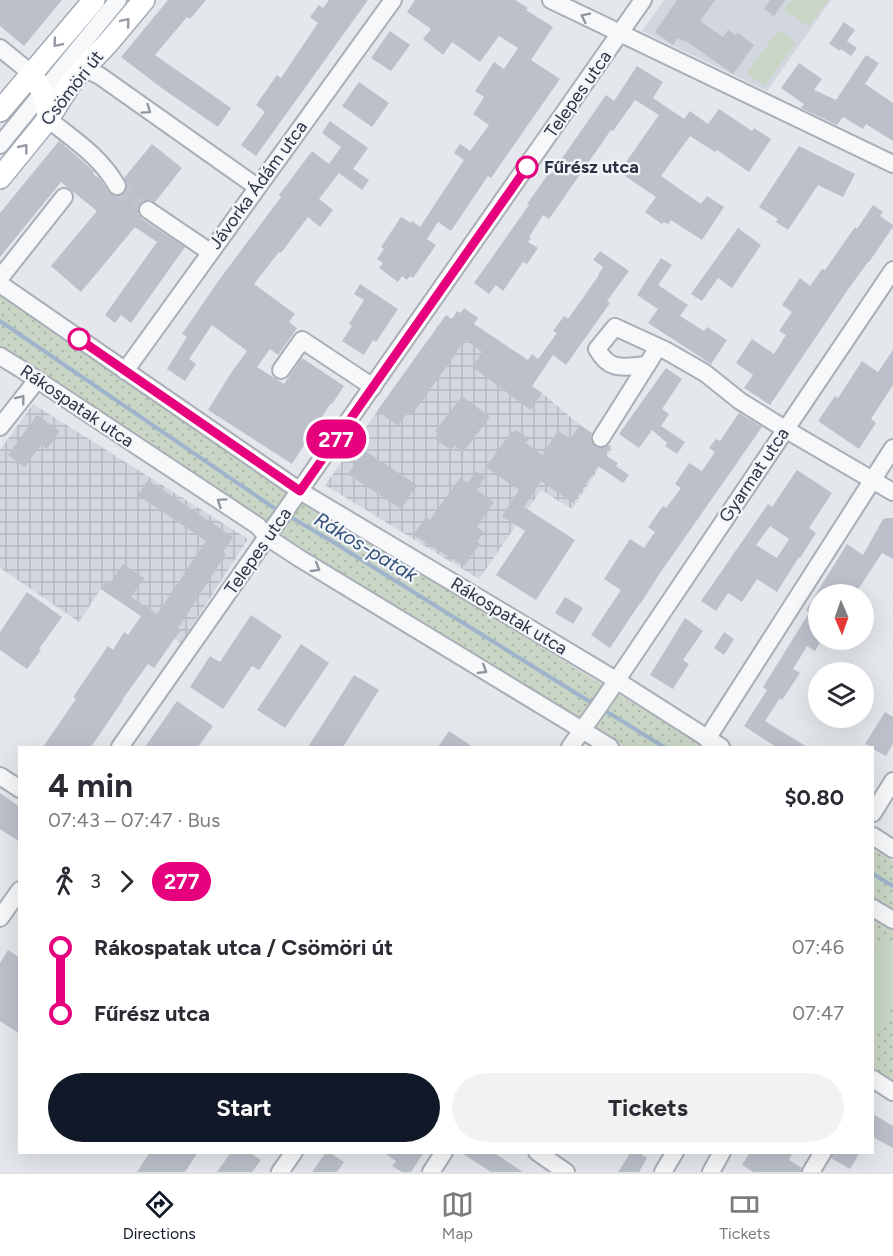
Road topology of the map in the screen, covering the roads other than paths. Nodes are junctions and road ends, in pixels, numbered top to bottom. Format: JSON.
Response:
{"nodes":[{"id":1,"x":94,"y":0,"type":"edge"},
{"id":2,"x":118,"y":0,"type":"edge"},
{"id":3,"x":144,"y":0,"type":"edge"},
{"id":4,"x":393,"y":0,"type":"edge"},
{"id":5,"x":551,"y":0,"type":"edge"},
{"id":6,"x":643,"y":0,"type":"edge"},
{"id":7,"x":620,"y":34,"type":"junction"},
{"id":8,"x":0,"y":48,"type":"edge"},
{"id":9,"x":82,"y":70,"type":"junction"},
{"id":10,"x":41,"y":80,"type":"junction"},
{"id":11,"x":5,"y":104,"type":"edge"},
{"id":12,"x":0,"y":117,"type":"edge"},
{"id":13,"x":48,"y":118,"type":"junction"},
{"id":14,"x":0,"y":145,"type":"edge"},
{"id":15,"x":893,"y":164,"type":"edge"},
{"id":16,"x":0,"y":178,"type":"edge"},
{"id":17,"x":117,"y":186,"type":"tunnel mouth"},
{"id":18,"x":257,"y":187,"type":"junction"},
{"id":19,"x":64,"y":196,"type":"dead end"},
{"id":20,"x":148,"y":210,"type":"tunnel mouth"},
{"id":21,"x":210,"y":252,"type":"junction"},
{"id":22,"x":893,"y":270,"type":"edge"},
{"id":23,"x":0,"y":278,"type":"edge"},
{"id":24,"x":0,"y":284,"type":"edge"},
{"id":25,"x":658,"y":347,"type":"junction"},
{"id":26,"x":0,"y":356,"type":"edge"},
{"id":27,"x":647,"y":365,"type":"junction"},
{"id":28,"x":281,"y":370,"type":"dead end"},
{"id":29,"x":125,"y":371,"type":"junction"},
{"id":30,"x":37,"y":380,"type":"junction"},
{"id":31,"x":373,"y":387,"type":"junction"},
{"id":32,"x":3,"y":423,"type":"edge"},
{"id":33,"x":785,"y":429,"type":"junction"},
{"id":34,"x":601,"y":438,"type":"dead end"},
{"id":35,"x":893,"y":448,"type":"edge"},
{"id":36,"x":873,"y":480,"type":"junction"},
{"id":37,"x":893,"y":492,"type":"edge"},
{"id":38,"x":296,"y":497,"type":"junction"},
{"id":39,"x":271,"y":532,"type":"junction"},
{"id":40,"x":616,"y":680,"type":"junction"},
{"id":41,"x":581,"y":730,"type":"junction"},
{"id":42,"x":714,"y":743,"type":"edge"},
{"id":43,"x":121,"y":746,"type":"edge"},
{"id":44,"x":571,"y":746,"type":"edge"},
{"id":45,"x":608,"y":746,"type":"edge"},
{"id":46,"x":0,"y":776,"type":"edge"},
{"id":47,"x":893,"y":781,"type":"edge"},
{"id":48,"x":18,"y":788,"type":"edge"},
{"id":49,"x":874,"y":811,"type":"edge"},
{"id":50,"x":874,"y":837,"type":"edge"},
{"id":51,"x":893,"y":848,"type":"edge"},
{"id":52,"x":18,"y":893,"type":"edge"},
{"id":53,"x":874,"y":909,"type":"edge"},
{"id":54,"x":0,"y":918,"type":"edge"},
{"id":55,"x":893,"y":920,"type":"edge"},
{"id":56,"x":874,"y":1080,"type":"edge"},
{"id":57,"x":893,"y":1092,"type":"edge"},
{"id":58,"x":293,"y":1154,"type":"edge"},
{"id":59,"x":443,"y":1154,"type":"edge"},
{"id":60,"x":540,"y":1154,"type":"edge"},
{"id":61,"x":674,"y":1154,"type":"edge"},
{"id":62,"x":722,"y":1154,"type":"edge"},
{"id":63,"x":822,"y":1154,"type":"edge"},
{"id":64,"x":280,"y":1172,"type":"edge"},
{"id":65,"x":431,"y":1172,"type":"edge"},
{"id":66,"x":566,"y":1172,"type":"edge"},
{"id":67,"x":663,"y":1172,"type":"edge"},
{"id":68,"x":711,"y":1172,"type":"edge"},
{"id":69,"x":811,"y":1172,"type":"edge"}],
"edges":[{"from":1,"to":10,"type":"main road","name":"Csömöri út","one_way":true},
{"from":2,"to":10,"type":"street","name":"Csömöri út"},
{"from":9,"to":3,"type":"main road","name":"Csömöri út","one_way":true},
{"from":4,"to":18,"type":"street","name":"Jávorka Ádám utca"},
{"from":7,"to":5,"type":"street","one_way":true},
{"from":6,"to":7,"type":"street","name":"Telepes utca"},
{"from":7,"to":15,"type":"street"},
{"from":7,"to":31,"type":"street","name":"Telepes utca"},
{"from":8,"to":10,"type":"street"},
{"from":9,"to":10,"type":"main road","name":"Csömöri út"},
{"from":9,"to":18,"type":"street","one_way":true},
{"from":10,"to":11,"type":"main road","name":"Csömöri út"},
{"from":10,"to":12,"type":"street","name":"Csömöri út"},
{"from":10,"to":13,"type":"main road","name":"Csömöri út"},
{"from":10,"to":14,"type":"street","name":"Csömöri út"},
{"from":16,"to":13,"type":"main road","name":"Csömöri út","one_way":true},
{"from":13,"to":17,"type":"street"},
{"from":18,"to":21,"type":"street","name":"Jávorka Ádám utca"},
{"from":19,"to":23,"type":"street"},
{"from":20,"to":21,"type":"street"},
{"from":21,"to":29,"type":"street","name":"Jávorka Ádám utca"},
{"from":22,"to":33,"type":"street","name":"Gyarmat utca"},
{"from":24,"to":29,"type":"street","name":"Rákospatak utca"},
{"from":25,"to":27,"type":"street"},
{"from":25,"to":27,"type":"street"},
{"from":25,"to":33,"type":"street"},
{"from":26,"to":30,"type":"street","name":"Rákospatak utca"},
{"from":27,"to":34,"type":"street"},
{"from":28,"to":31,"type":"street"},
{"from":29,"to":38,"type":"street","name":"Rákospatak utca"},
{"from":32,"to":30,"type":"street","one_way":true},
{"from":39,"to":30,"type":"street","name":"Rákospatak utca","one_way":true},
{"from":31,"to":38,"type":"street","name":"Telepes utca"},
{"from":33,"to":36,"type":"street"},
{"from":33,"to":40,"type":"street","name":"Gyarmat utca"},
{"from":35,"to":36,"type":"street"},
{"from":36,"to":37,"type":"street"},
{"from":36,"to":42,"type":"street"},
{"from":38,"to":39,"type":"street","name":"Telepes utca"},
{"from":38,"to":40,"type":"street","name":"Rákospatak utca"},
{"from":39,"to":41,"type":"street","name":"Rákospatak utca","one_way":true},
{"from":39,"to":43,"type":"street","name":"Telepes utca"},
{"from":40,"to":41,"type":"street","name":"Gyarmat utca"},
{"from":40,"to":42,"type":"street","name":"Rákospatak utca"},
{"from":41,"to":44,"type":"street","name":"Gyarmat utca"},
{"from":41,"to":45,"type":"street","name":"Rákospatak utca"},
{"from":46,"to":48,"type":"street"},
{"from":47,"to":49,"type":"street"},
{"from":50,"to":51,"type":"street"},
{"from":52,"to":54,"type":"street"},
{"from":53,"to":55,"type":"street"},
{"from":56,"to":57,"type":"street"},
{"from":58,"to":64,"type":"street"},
{"from":59,"to":65,"type":"street"},
{"from":60,"to":66,"type":"street"},
{"from":61,"to":67,"type":"street"},
{"from":62,"to":68,"type":"street"},
{"from":63,"to":69,"type":"street"}]}
